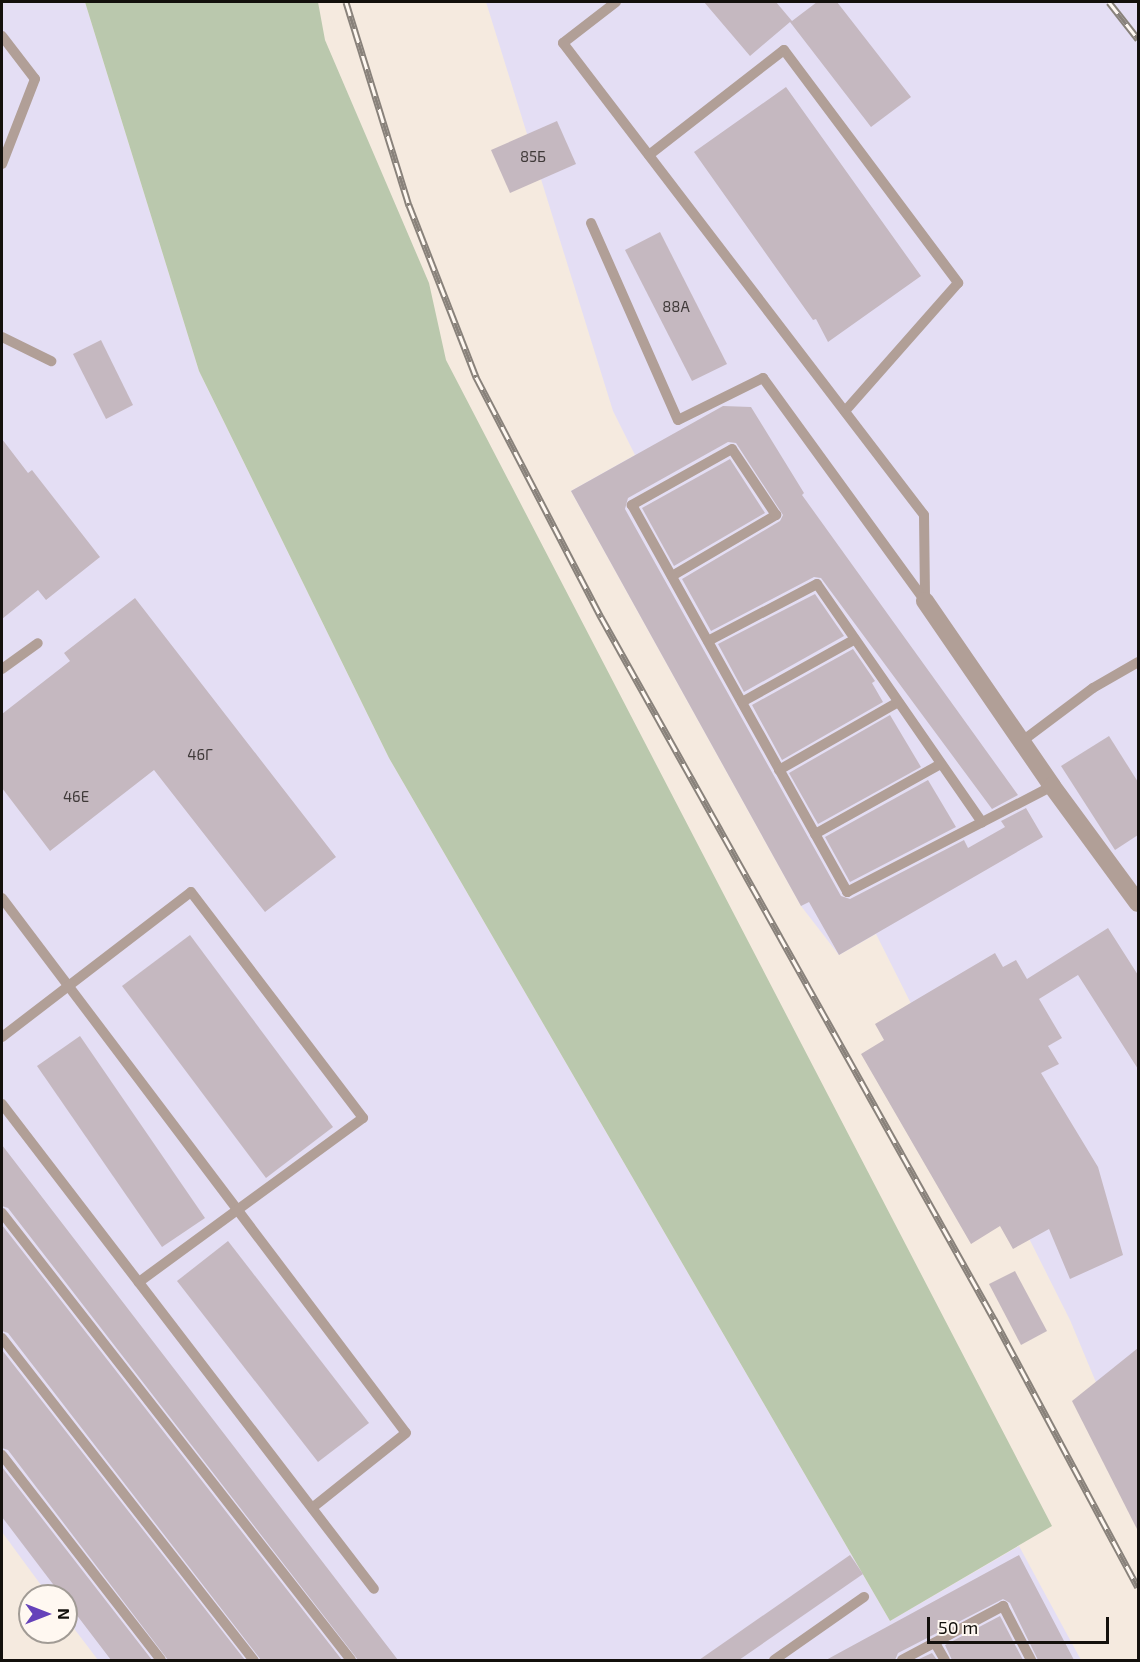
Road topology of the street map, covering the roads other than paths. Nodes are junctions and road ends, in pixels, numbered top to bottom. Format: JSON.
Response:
{"nodes":[{"id":1,"x":616,"y":2,"type":"edge"},
{"id":2,"x":2,"y":36,"type":"edge"},
{"id":3,"x":648,"y":155,"type":"junction"},
{"id":4,"x":2,"y":164,"type":"edge"},
{"id":5,"x":591,"y":223,"type":"dead end"},
{"id":6,"x":2,"y":337,"type":"edge"},
{"id":7,"x":51,"y":361,"type":"dead end"},
{"id":8,"x":845,"y":411,"type":"junction"},
{"id":9,"x":672,"y":576,"type":"junction"},
{"id":10,"x":925,"y":601,"type":"junction"},
{"id":11,"x":855,"y":639,"type":"junction"},
{"id":12,"x":708,"y":641,"type":"junction"},
{"id":13,"x":38,"y":643,"type":"dead end"},
{"id":14,"x":1138,"y":662,"type":"edge"},
{"id":15,"x":2,"y":669,"type":"edge"},
{"id":16,"x":742,"y":702,"type":"junction"},
{"id":17,"x":898,"y":702,"type":"junction"},
{"id":18,"x":1021,"y":742,"type":"junction"},
{"id":19,"x":941,"y":764,"type":"junction"},
{"id":20,"x":779,"y":770,"type":"junction"},
{"id":21,"x":1052,"y":786,"type":"junction"},
{"id":22,"x":982,"y":822,"type":"junction"},
{"id":23,"x":815,"y":834,"type":"junction"},
{"id":24,"x":2,"y":898,"type":"edge"},
{"id":25,"x":1138,"y":903,"type":"edge"},
{"id":26,"x":68,"y":986,"type":"junction"},
{"id":27,"x":2,"y":1037,"type":"edge"},
{"id":28,"x":2,"y":1104,"type":"edge"},
{"id":29,"x":238,"y":1210,"type":"junction"},
{"id":30,"x":2,"y":1213,"type":"edge"},
{"id":31,"x":139,"y":1282,"type":"junction"},
{"id":32,"x":2,"y":1338,"type":"edge"},
{"id":33,"x":2,"y":1455,"type":"edge"},
{"id":34,"x":312,"y":1508,"type":"junction"},
{"id":35,"x":374,"y":1589,"type":"dead end"},
{"id":36,"x":864,"y":1597,"type":"dead end"},
{"id":37,"x":935,"y":1643,"type":"junction"},
{"id":38,"x":161,"y":1660,"type":"edge"},
{"id":39,"x":254,"y":1660,"type":"edge"},
{"id":40,"x":351,"y":1660,"type":"edge"},
{"id":41,"x":774,"y":1660,"type":"edge"},
{"id":42,"x":902,"y":1660,"type":"edge"},
{"id":43,"x":945,"y":1660,"type":"edge"},
{"id":44,"x":1031,"y":1660,"type":"edge"}],
"edges":[{"from":1,"to":3,"type":"lane"},
{"from":2,"to":4,"type":"lane"},
{"from":3,"to":8,"type":"lane"},
{"from":3,"to":8,"type":"lane"},
{"from":5,"to":10,"type":"lane"},
{"from":6,"to":7,"type":"lane"},
{"from":8,"to":10,"type":"lane"},
{"from":9,"to":9,"type":"lane"},
{"from":9,"to":12,"type":"lane"},
{"from":10,"to":18,"type":"street"},
{"from":11,"to":12,"type":"lane"},
{"from":11,"to":16,"type":"lane"},
{"from":11,"to":17,"type":"lane"},
{"from":12,"to":16,"type":"lane"},
{"from":13,"to":15,"type":"lane"},
{"from":14,"to":18,"type":"lane"},
{"from":16,"to":20,"type":"lane"},
{"from":17,"to":19,"type":"lane"},
{"from":17,"to":20,"type":"lane"},
{"from":18,"to":21,"type":"street"},
{"from":19,"to":22,"type":"lane"},
{"from":19,"to":23,"type":"lane"},
{"from":20,"to":23,"type":"lane"},
{"from":21,"to":22,"type":"lane"},
{"from":21,"to":25,"type":"street"},
{"from":22,"to":23,"type":"lane"},
{"from":24,"to":26,"type":"lane"},
{"from":26,"to":27,"type":"lane"},
{"from":26,"to":29,"type":"lane"},
{"from":26,"to":29,"type":"lane"},
{"from":28,"to":31,"type":"lane"},
{"from":29,"to":31,"type":"lane"},
{"from":29,"to":34,"type":"lane"},
{"from":30,"to":40,"type":"lane"},
{"from":31,"to":34,"type":"lane"},
{"from":32,"to":39,"type":"lane"},
{"from":33,"to":38,"type":"lane"},
{"from":34,"to":35,"type":"lane"},
{"from":36,"to":41,"type":"lane"},
{"from":37,"to":42,"type":"lane"},
{"from":37,"to":43,"type":"lane"},
{"from":37,"to":44,"type":"lane"}]}
